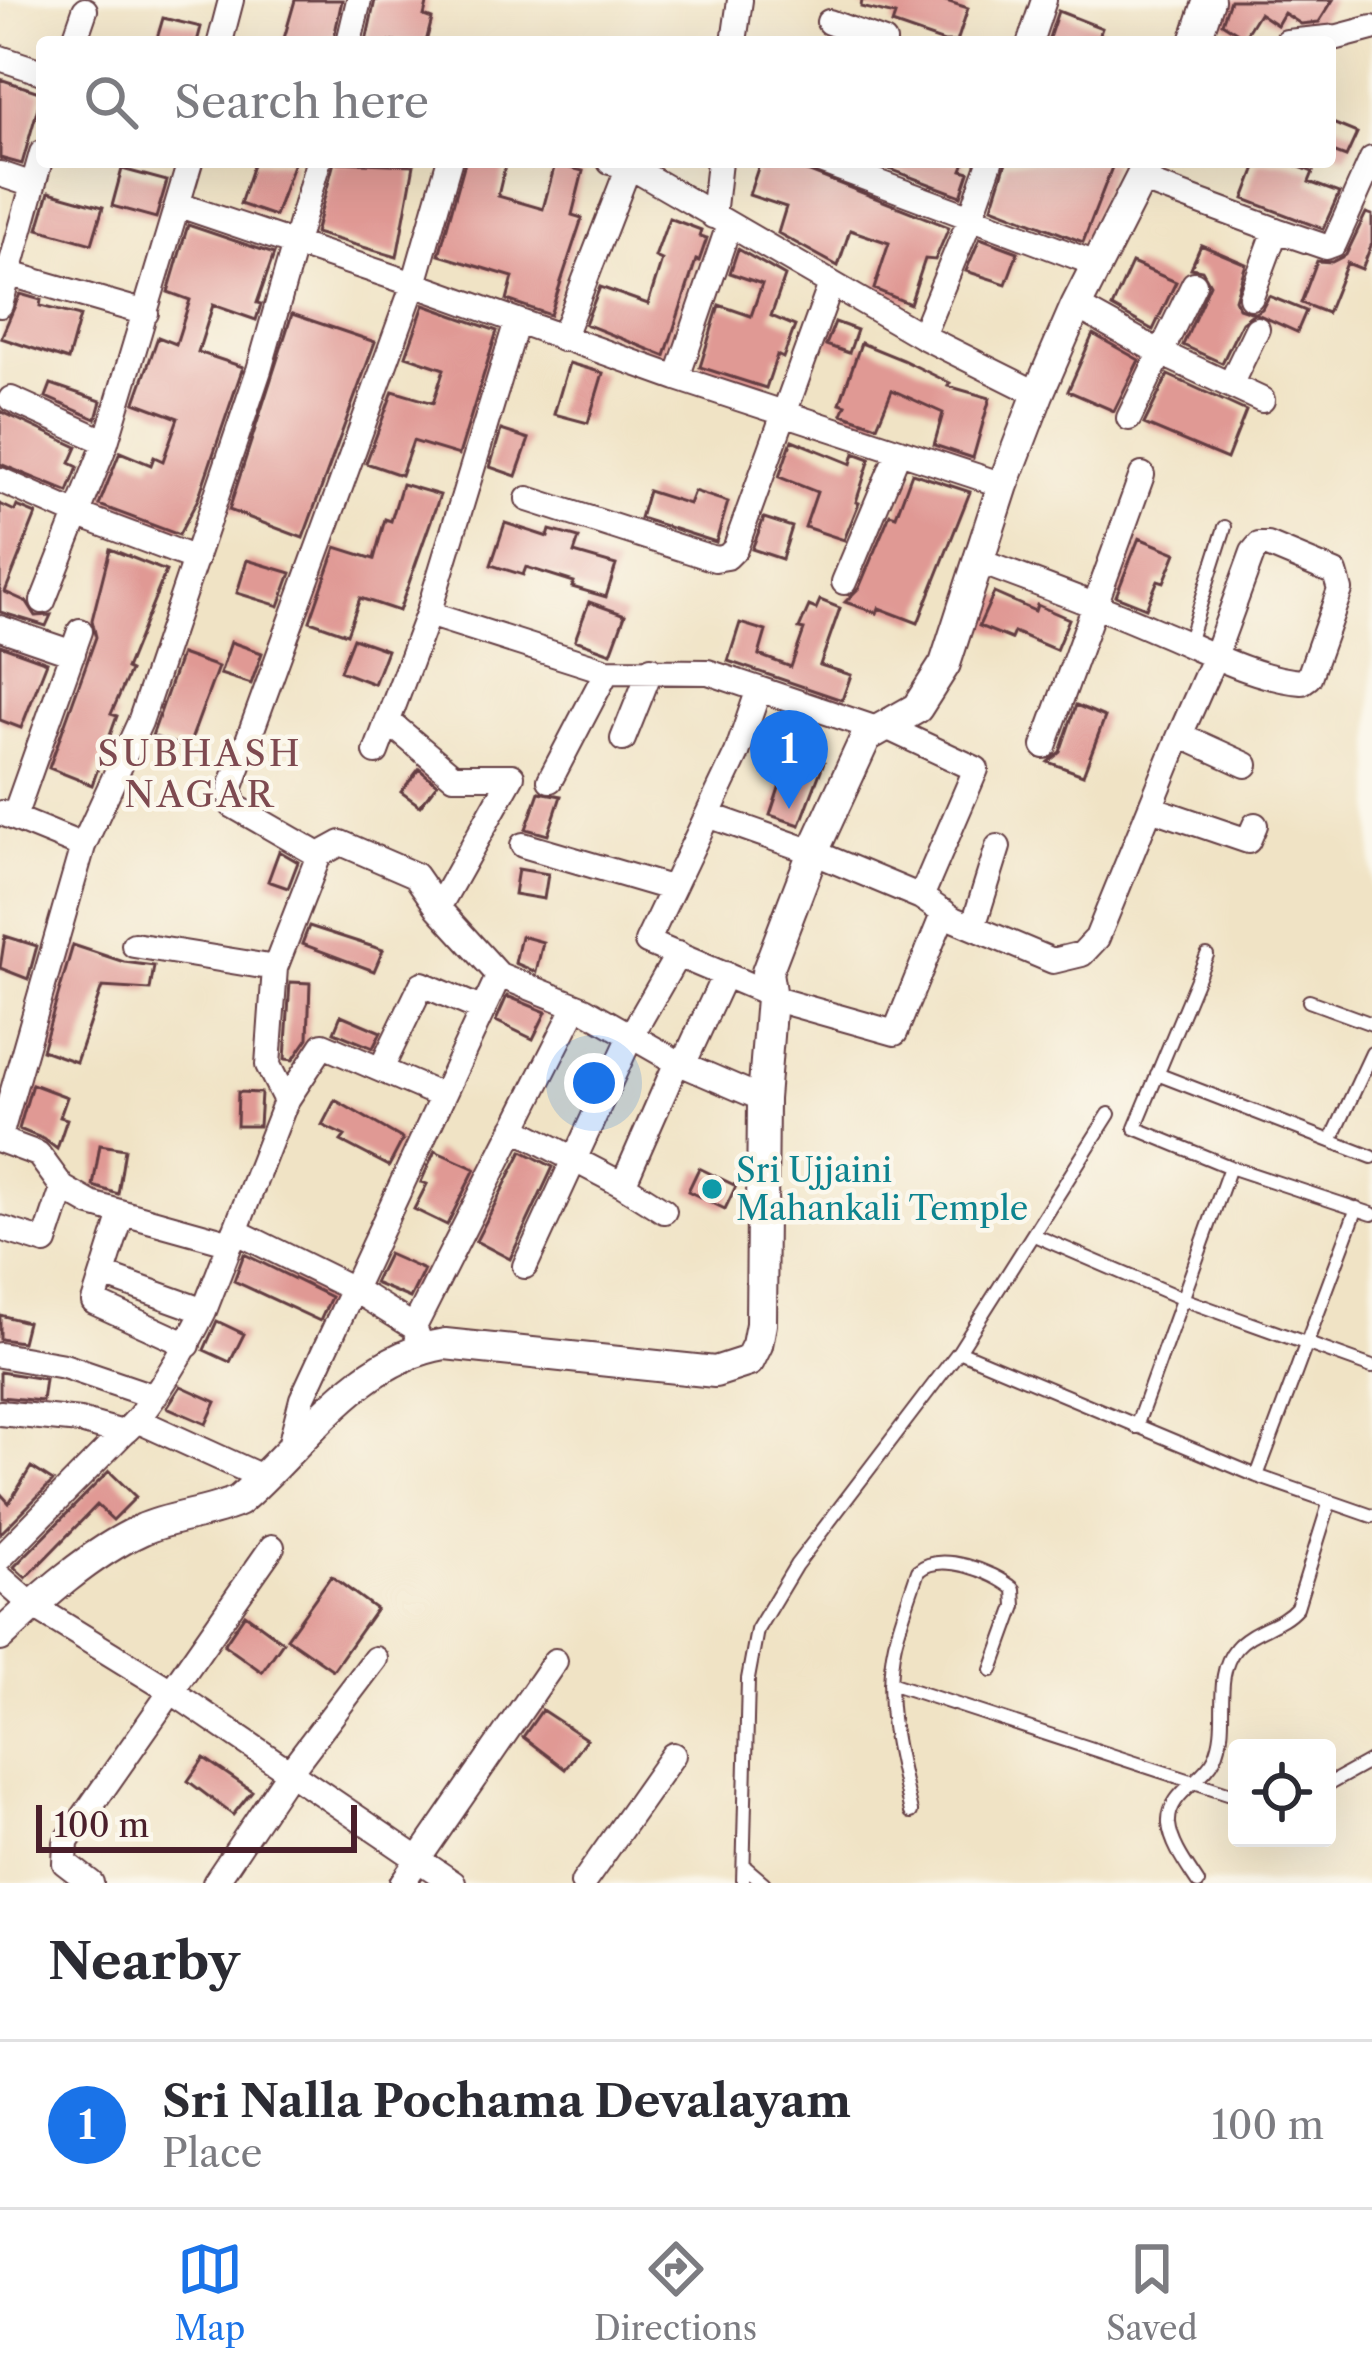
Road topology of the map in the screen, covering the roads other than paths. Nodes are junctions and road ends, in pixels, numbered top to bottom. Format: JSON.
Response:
{"nodes":[{"id":1,"x":231,"y":0,"type":"edge"},
{"id":2,"x":359,"y":0,"type":"edge"},
{"id":3,"x":740,"y":0,"type":"edge"},
{"id":4,"x":1044,"y":0,"type":"edge"},
{"id":5,"x":1209,"y":0,"type":"edge"},
{"id":6,"x":85,"y":10,"type":"dead end"},
{"id":7,"x":829,"y":22,"type":"dead end"},
{"id":8,"x":1372,"y":28,"type":"edge"},
{"id":9,"x":76,"y":36,"type":"edge"},
{"id":10,"x":222,"y":36,"type":"edge"},
{"id":11,"x":350,"y":36,"type":"edge"},
{"id":12,"x":735,"y":36,"type":"edge"},
{"id":13,"x":868,"y":36,"type":"edge"},
{"id":14,"x":1032,"y":36,"type":"edge"},
{"id":15,"x":1197,"y":36,"type":"edge"},
{"id":16,"x":1336,"y":37,"type":"edge"},
{"id":17,"x":0,"y":58,"type":"edge"},
{"id":18,"x":36,"y":70,"type":"edge"},
{"id":19,"x":1372,"y":159,"type":"edge"},
{"id":20,"x":38,"y":168,"type":"edge"},
{"id":21,"x":188,"y":168,"type":"edge"},
{"id":22,"x":316,"y":168,"type":"edge"},
{"id":23,"x":447,"y":168,"type":"edge"},
{"id":24,"x":618,"y":168,"type":"edge"},
{"id":25,"x":626,"y":168,"type":"edge"},
{"id":26,"x":719,"y":168,"type":"edge"},
{"id":27,"x":840,"y":168,"type":"edge"},
{"id":28,"x":988,"y":168,"type":"edge"},
{"id":29,"x":1145,"y":171,"type":"edge"},
{"id":30,"x":0,"y":174,"type":"edge"},
{"id":31,"x":33,"y":185,"type":"junction"},
{"id":32,"x":179,"y":205,"type":"junction"},
{"id":33,"x":971,"y":217,"type":"junction"},
{"id":34,"x":721,"y":220,"type":"junction"},
{"id":35,"x":1276,"y":230,"type":"junction"},
{"id":36,"x":297,"y":246,"type":"junction"},
{"id":37,"x":1099,"y":265,"type":"junction"},
{"id":38,"x":4,"y":272,"type":"edge"},
{"id":39,"x":414,"y":284,"type":"junction"},
{"id":40,"x":831,"y":284,"type":"junction"},
{"id":41,"x":1194,"y":284,"type":"dead end"},
{"id":42,"x":1251,"y":297,"type":"dead end"},
{"id":43,"x":0,"y":305,"type":"edge"},
{"id":44,"x":1076,"y":306,"type":"junction"},
{"id":45,"x":146,"y":314,"type":"junction"},
{"id":46,"x":518,"y":321,"type":"junction"},
{"id":47,"x":1257,"y":329,"type":"dead end"},
{"id":48,"x":922,"y":336,"type":"junction"},
{"id":49,"x":562,"y":338,"type":"junction"},
{"id":50,"x":1161,"y":353,"type":"junction"},
{"id":51,"x":677,"y":378,"type":"junction"},
{"id":52,"x":1230,"y":385,"type":"junction"},
{"id":53,"x":1038,"y":394,"type":"junction"},
{"id":54,"x":11,"y":399,"type":"dead end"},
{"id":55,"x":1262,"y":400,"type":"dead end"},
{"id":56,"x":784,"y":414,"type":"junction"},
{"id":57,"x":1129,"y":418,"type":"dead end"},
{"id":58,"x":106,"y":442,"type":"junction"},
{"id":59,"x":898,"y":453,"type":"junction"},
{"id":60,"x":1142,"y":475,"type":"dead end"},
{"id":61,"x":0,"y":480,"type":"edge"},
{"id":62,"x":1003,"y":485,"type":"junction"},
{"id":63,"x":528,"y":499,"type":"dead end"},
{"id":64,"x":79,"y":515,"type":"junction"},
{"id":65,"x":1225,"y":527,"type":"dead end"},
{"id":66,"x":196,"y":559,"type":"junction"},
{"id":67,"x":978,"y":561,"type":"junction"},
{"id":68,"x":844,"y":582,"type":"dead end"},
{"id":69,"x":43,"y":601,"type":"dead end"},
{"id":70,"x":1094,"y":604,"type":"junction"},
{"id":71,"x":428,"y":614,"type":"junction"},
{"id":72,"x":0,"y":628,"type":"edge"},
{"id":73,"x":1188,"y":644,"type":"junction"},
{"id":74,"x":1215,"y":656,"type":"junction"},
{"id":75,"x":651,"y":669,"type":"junction"},
{"id":76,"x":607,"y":671,"type":"junction"},
{"id":77,"x":758,"y":689,"type":"junction"},
{"id":78,"x":388,"y":721,"type":"junction"},
{"id":79,"x":880,"y":727,"type":"junction"},
{"id":80,"x":1180,"y":735,"type":"junction"},
{"id":81,"x":623,"y":740,"type":"dead end"},
{"id":82,"x":1044,"y":746,"type":"dead end"},
{"id":83,"x":376,"y":752,"type":"dead end"},
{"id":84,"x":1246,"y":765,"type":"dead end"},
{"id":85,"x":550,"y":779,"type":"dead end"},
{"id":86,"x":1151,"y":808,"type":"junction"},
{"id":87,"x":7,"y":814,"type":"edge"},
{"id":88,"x":708,"y":815,"type":"junction"},
{"id":89,"x":1255,"y":825,"type":"dead end"},
{"id":90,"x":523,"y":845,"type":"dead end"},
{"id":91,"x":83,"y":846,"type":"junction"},
{"id":92,"x":998,"y":847,"type":"dead end"},
{"id":93,"x":813,"y":852,"type":"junction"},
{"id":94,"x":319,"y":855,"type":"junction"},
{"id":95,"x":670,"y":888,"type":"junction"},
{"id":96,"x":921,"y":897,"type":"junction"},
{"id":97,"x":438,"y":908,"type":"junction"},
{"id":98,"x":944,"y":912,"type":"junction"},
{"id":99,"x":973,"y":927,"type":"junction"},
{"id":100,"x":134,"y":945,"type":"dead end"},
{"id":101,"x":678,"y":954,"type":"junction"},
{"id":102,"x":1207,"y":955,"type":"dead end"},
{"id":103,"x":275,"y":968,"type":"junction"},
{"id":104,"x":724,"y":974,"type":"junction"},
{"id":105,"x":499,"y":975,"type":"junction"},
{"id":106,"x":771,"y":996,"type":"junction"},
{"id":107,"x":1309,"y":1001,"type":"dead end"},
{"id":108,"x":575,"y":1008,"type":"junction"},
{"id":109,"x":483,"y":1010,"type":"junction"},
{"id":110,"x":1372,"y":1024,"type":"edge"},
{"id":111,"x":632,"y":1034,"type":"junction"},
{"id":112,"x":1372,"y":1053,"type":"edge"},
{"id":113,"x":680,"y":1063,"type":"junction"},
{"id":114,"x":382,"y":1067,"type":"junction"},
{"id":115,"x":1157,"y":1074,"type":"junction"},
{"id":116,"x":442,"y":1096,"type":"junction"},
{"id":117,"x":763,"y":1099,"type":"junction"},
{"id":118,"x":286,"y":1101,"type":"junction"},
{"id":119,"x":1109,"y":1114,"type":"dead end"},
{"id":120,"x":514,"y":1128,"type":"junction"},
{"id":121,"x":0,"y":1138,"type":"edge"},
{"id":122,"x":1331,"y":1141,"type":"junction"},
{"id":123,"x":1372,"y":1157,"type":"edge"},
{"id":124,"x":575,"y":1161,"type":"junction"},
{"id":125,"x":1230,"y":1167,"type":"junction"},
{"id":126,"x":623,"y":1185,"type":"junction"},
{"id":127,"x":63,"y":1188,"type":"junction"},
{"id":128,"x":1357,"y":1208,"type":"junction"},
{"id":129,"x":664,"y":1210,"type":"dead end"},
{"id":130,"x":122,"y":1214,"type":"junction"},
{"id":131,"x":1372,"y":1214,"type":"edge"},
{"id":132,"x":0,"y":1228,"type":"edge"},
{"id":133,"x":1034,"y":1235,"type":"junction"},
{"id":134,"x":233,"y":1237,"type":"junction"},
{"id":135,"x":525,"y":1265,"type":"dead end"},
{"id":136,"x":104,"y":1275,"type":"junction"},
{"id":137,"x":355,"y":1290,"type":"junction"},
{"id":138,"x":1184,"y":1298,"type":"junction"},
{"id":139,"x":204,"y":1311,"type":"junction"},
{"id":140,"x":418,"y":1338,"type":"junction"},
{"id":141,"x":1306,"y":1343,"type":"junction"},
{"id":142,"x":188,"y":1345,"type":"junction"},
{"id":143,"x":959,"y":1351,"type":"junction"},
{"id":144,"x":0,"y":1355,"type":"edge"},
{"id":145,"x":1372,"y":1367,"type":"edge"},
{"id":146,"x":152,"y":1396,"type":"junction"},
{"id":147,"x":0,"y":1413,"type":"edge"},
{"id":148,"x":131,"y":1427,"type":"junction"},
{"id":149,"x":1136,"y":1427,"type":"junction"},
{"id":150,"x":289,"y":1451,"type":"junction"},
{"id":151,"x":1257,"y":1476,"type":"junction"},
{"id":152,"x":264,"y":1478,"type":"junction"},
{"id":153,"x":1330,"y":1501,"type":"junction"},
{"id":154,"x":1372,"y":1516,"type":"edge"},
{"id":155,"x":272,"y":1547,"type":"dead end"},
{"id":156,"x":0,"y":1558,"type":"edge"},
{"id":157,"x":0,"y":1577,"type":"edge"},
{"id":158,"x":33,"y":1606,"type":"junction"},
{"id":159,"x":0,"y":1636,"type":"edge"},
{"id":160,"x":375,"y":1659,"type":"dead end"},
{"id":161,"x":555,"y":1661,"type":"dead end"},
{"id":162,"x":992,"y":1670,"type":"dead end"},
{"id":163,"x":890,"y":1683,"type":"junction"},
{"id":164,"x":171,"y":1691,"type":"junction"},
{"id":165,"x":674,"y":1755,"type":"dead end"},
{"id":166,"x":1372,"y":1760,"type":"edge"},
{"id":167,"x":290,"y":1772,"type":"junction"},
{"id":168,"x":1336,"y":1780,"type":"edge"},
{"id":169,"x":1190,"y":1783,"type":"junction"},
{"id":170,"x":1228,"y":1794,"type":"edge"},
{"id":171,"x":911,"y":1812,"type":"dead end"},
{"id":172,"x":418,"y":1859,"type":"junction"},
{"id":173,"x":744,"y":1866,"type":"junction"},
{"id":174,"x":92,"y":1883,"type":"edge"},
{"id":175,"x":215,"y":1883,"type":"edge"},
{"id":176,"x":402,"y":1883,"type":"edge"},
{"id":177,"x":453,"y":1883,"type":"edge"},
{"id":178,"x":583,"y":1883,"type":"edge"},
{"id":179,"x":743,"y":1883,"type":"edge"},
{"id":180,"x":764,"y":1883,"type":"edge"},
{"id":181,"x":1198,"y":1883,"type":"edge"}],
"edges":[{"from":1,"to":10,"type":"street"},
{"from":2,"to":11,"type":"street"},
{"from":3,"to":12,"type":"street"},
{"from":4,"to":14,"type":"street"},
{"from":5,"to":15,"type":"street"},
{"from":6,"to":9,"type":"street"},
{"from":7,"to":13,"type":"street"},
{"from":8,"to":16,"type":"street"},
{"from":17,"to":18,"type":"street"},
{"from":19,"to":35,"type":"street"},
{"from":20,"to":31,"type":"street"},
{"from":21,"to":32,"type":"street"},
{"from":22,"to":36,"type":"street"},
{"from":23,"to":39,"type":"street"},
{"from":24,"to":49,"type":"street"},
{"from":25,"to":34,"type":"street"},
{"from":26,"to":34,"type":"street"},
{"from":27,"to":33,"type":"street"},
{"from":28,"to":33,"type":"street"},
{"from":29,"to":35,"type":"street"},
{"from":29,"to":37,"type":"street"},
{"from":30,"to":31,"type":"street"},
{"from":31,"to":38,"type":"street"},
{"from":32,"to":36,"type":"street"},
{"from":32,"to":45,"type":"street"},
{"from":33,"to":37,"type":"street"},
{"from":33,"to":48,"type":"street"},
{"from":34,"to":40,"type":"street"},
{"from":34,"to":51,"type":"street"},
{"from":35,"to":42,"type":"street"},
{"from":36,"to":39,"type":"street"},
{"from":36,"to":66,"type":"street"},
{"from":37,"to":44,"type":"street"},
{"from":38,"to":43,"type":"street"},
{"from":38,"to":45,"type":"street"},
{"from":39,"to":46,"type":"street"},
{"from":39,"to":94,"type":"street"},
{"from":40,"to":48,"type":"street"},
{"from":40,"to":56,"type":"street"},
{"from":41,"to":50,"type":"street"},
{"from":44,"to":50,"type":"street"},
{"from":44,"to":53,"type":"street"},
{"from":45,"to":58,"type":"street"},
{"from":46,"to":49,"type":"street"},
{"from":46,"to":71,"type":"street"},
{"from":47,"to":52,"type":"street"},
{"from":48,"to":53,"type":"street"},
{"from":49,"to":51,"type":"street"},
{"from":50,"to":52,"type":"street"},
{"from":50,"to":57,"type":"street"},
{"from":51,"to":56,"type":"street"},
{"from":52,"to":55,"type":"street"},
{"from":53,"to":62,"type":"street"},
{"from":54,"to":58,"type":"street"},
{"from":56,"to":59,"type":"street"},
{"from":56,"to":63,"type":"street"},
{"from":58,"to":64,"type":"street"},
{"from":59,"to":62,"type":"street"},
{"from":59,"to":68,"type":"street"},
{"from":60,"to":70,"type":"street"},
{"from":61,"to":64,"type":"street"},
{"from":62,"to":67,"type":"street"},
{"from":64,"to":66,"type":"street"},
{"from":64,"to":69,"type":"street"},
{"from":65,"to":73,"type":"lane"},
{"from":66,"to":91,"type":"street"},
{"from":67,"to":70,"type":"street"},
{"from":67,"to":79,"type":"street"},
{"from":70,"to":73,"type":"street"},
{"from":70,"to":82,"type":"street"},
{"from":71,"to":76,"type":"street"},
{"from":71,"to":78,"type":"street"},
{"from":72,"to":87,"type":"street"},
{"from":73,"to":74,"type":"street"},
{"from":74,"to":74,"type":"street"},
{"from":74,"to":80,"type":"street"},
{"from":75,"to":76,"type":"street"},
{"from":75,"to":77,"type":"street"},
{"from":75,"to":81,"type":"street"},
{"from":76,"to":85,"type":"street"},
{"from":77,"to":79,"type":"street"},
{"from":77,"to":88,"type":"street"},
{"from":78,"to":83,"type":"street"},
{"from":78,"to":97,"type":"street"},
{"from":79,"to":93,"type":"street"},
{"from":79,"to":96,"type":"street"},
{"from":80,"to":84,"type":"street"},
{"from":80,"to":86,"type":"street"},
{"from":86,"to":89,"type":"street"},
{"from":86,"to":99,"type":"street"},
{"from":87,"to":91,"type":"street"},
{"from":88,"to":93,"type":"street"},
{"from":88,"to":95,"type":"street"},
{"from":90,"to":95,"type":"street"},
{"from":91,"to":121,"type":"street"},
{"from":92,"to":99,"type":"street"},
{"from":93,"to":96,"type":"street"},
{"from":93,"to":106,"type":"street"},
{"from":94,"to":97,"type":"street"},
{"from":94,"to":103,"type":"street"},
{"from":95,"to":101,"type":"street"},
{"from":96,"to":98,"type":"street"},
{"from":97,"to":105,"type":"street"},
{"from":98,"to":99,"type":"street"},
{"from":98,"to":106,"type":"street"},
{"from":100,"to":103,"type":"street"},
{"from":101,"to":104,"type":"street"},
{"from":101,"to":111,"type":"street"},
{"from":102,"to":115,"type":"lane"},
{"from":103,"to":118,"type":"street"},
{"from":104,"to":106,"type":"street"},
{"from":104,"to":113,"type":"street"},
{"from":105,"to":108,"type":"street"},
{"from":105,"to":109,"type":"street"},
{"from":106,"to":117,"type":"street"},
{"from":107,"to":110,"type":"lane"},
{"from":108,"to":111,"type":"street"},
{"from":108,"to":120,"type":"street"},
{"from":109,"to":114,"type":"street"},
{"from":109,"to":116,"type":"street"},
{"from":111,"to":113,"type":"street"},
{"from":111,"to":124,"type":"street"},
{"from":112,"to":122,"type":"lane"},
{"from":113,"to":117,"type":"street"},
{"from":113,"to":126,"type":"street"},
{"from":114,"to":116,"type":"street"},
{"from":114,"to":118,"type":"street"},
{"from":115,"to":122,"type":"lane"},
{"from":115,"to":125,"type":"lane"},
{"from":116,"to":137,"type":"street"},
{"from":117,"to":140,"type":"street"},
{"from":118,"to":134,"type":"street"},
{"from":119,"to":133,"type":"lane"},
{"from":120,"to":124,"type":"street"},
{"from":120,"to":140,"type":"street"},
{"from":121,"to":127,"type":"street"},
{"from":122,"to":123,"type":"lane"},
{"from":124,"to":126,"type":"street"},
{"from":124,"to":135,"type":"street"},
{"from":125,"to":128,"type":"lane"},
{"from":125,"to":138,"type":"lane"},
{"from":126,"to":129,"type":"street"},
{"from":127,"to":130,"type":"street"},
{"from":127,"to":132,"type":"street"},
{"from":128,"to":131,"type":"lane"},
{"from":128,"to":141,"type":"lane"},
{"from":130,"to":134,"type":"street"},
{"from":130,"to":136,"type":"street"},
{"from":133,"to":138,"type":"lane"},
{"from":133,"to":143,"type":"lane"},
{"from":134,"to":137,"type":"street"},
{"from":134,"to":139,"type":"street"},
{"from":136,"to":139,"type":"street"},
{"from":136,"to":142,"type":"street"},
{"from":137,"to":140,"type":"street"},
{"from":137,"to":150,"type":"street"},
{"from":138,"to":141,"type":"lane"},
{"from":138,"to":149,"type":"lane"},
{"from":139,"to":142,"type":"street"},
{"from":140,"to":150,"type":"street"},
{"from":141,"to":145,"type":"lane"},
{"from":141,"to":151,"type":"lane"},
{"from":142,"to":146,"type":"street"},
{"from":143,"to":149,"type":"lane"},
{"from":143,"to":173,"type":"lane"},
{"from":144,"to":146,"type":"street"},
{"from":146,"to":148,"type":"street"},
{"from":147,"to":148,"type":"street"},
{"from":148,"to":152,"type":"street"},
{"from":148,"to":156,"type":"street"},
{"from":149,"to":151,"type":"lane"},
{"from":150,"to":152,"type":"street"},
{"from":151,"to":153,"type":"lane"},
{"from":152,"to":158,"type":"street"},
{"from":153,"to":154,"type":"lane"},
{"from":153,"to":169,"type":"lane"},
{"from":155,"to":164,"type":"street"},
{"from":157,"to":158,"type":"street"},
{"from":158,"to":159,"type":"street"},
{"from":158,"to":164,"type":"street"},
{"from":160,"to":167,"type":"street"},
{"from":161,"to":172,"type":"street"},
{"from":162,"to":163,"type":"lane"},
{"from":163,"to":169,"type":"lane"},
{"from":163,"to":171,"type":"lane"},
{"from":164,"to":167,"type":"street"},
{"from":164,"to":174,"type":"street"},
{"from":165,"to":178,"type":"street"},
{"from":166,"to":168,"type":"lane"},
{"from":167,"to":172,"type":"street"},
{"from":167,"to":175,"type":"street"},
{"from":169,"to":170,"type":"lane"},
{"from":169,"to":181,"type":"lane"},
{"from":172,"to":176,"type":"street"},
{"from":172,"to":177,"type":"street"},
{"from":173,"to":179,"type":"lane"},
{"from":173,"to":180,"type":"lane"}]}
